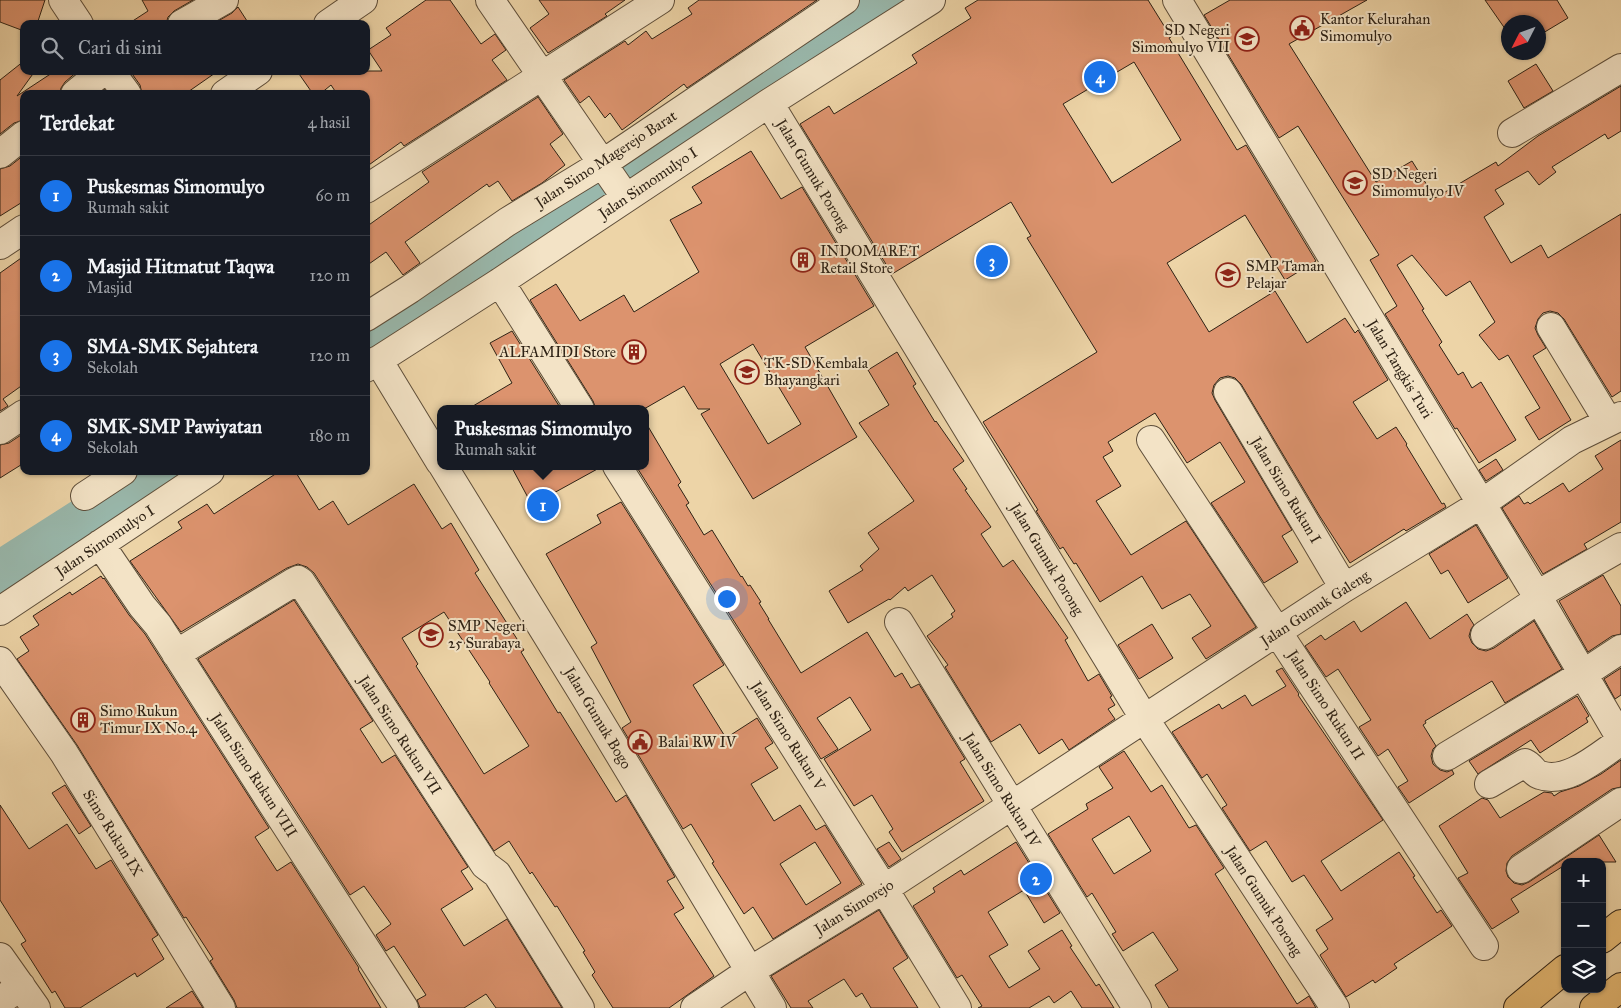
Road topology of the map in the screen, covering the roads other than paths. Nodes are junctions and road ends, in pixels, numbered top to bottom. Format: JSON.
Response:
{"nodes":[{"id":1,"x":63,"y":0,"type":"edge"},
{"id":2,"x":224,"y":0,"type":"edge"},
{"id":3,"x":363,"y":0,"type":"edge"},
{"id":4,"x":490,"y":0,"type":"edge"},
{"id":5,"x":660,"y":0,"type":"edge"},
{"id":6,"x":845,"y":0,"type":"edge"},
{"id":7,"x":931,"y":0,"type":"edge"},
{"id":8,"x":1177,"y":0,"type":"edge"},
{"id":9,"x":76,"y":20,"type":"edge"},
{"id":10,"x":189,"y":20,"type":"edge"},
{"id":11,"x":334,"y":20,"type":"edge"},
{"id":12,"x":1621,"y":68,"type":"edge"},
{"id":13,"x":99,"y":75,"type":"edge"},
{"id":14,"x":113,"y":75,"type":"edge"},
{"id":15,"x":252,"y":75,"type":"edge"},
{"id":16,"x":542,"y":77,"type":"junction"},
{"id":17,"x":80,"y":90,"type":"edge"},
{"id":18,"x":124,"y":90,"type":"edge"},
{"id":19,"x":231,"y":90,"type":"edge"},
{"id":20,"x":769,"y":103,"type":"junction"},
{"id":21,"x":1512,"y":133,"type":"dead end"},
{"id":22,"x":20,"y":138,"type":"edge"},
{"id":23,"x":0,"y":154,"type":"edge"},
{"id":24,"x":603,"y":166,"type":"junction"},
{"id":25,"x":370,"y":186,"type":"edge"},
{"id":26,"x":624,"y":196,"type":"junction"},
{"id":27,"x":20,"y":232,"type":"edge"},
{"id":28,"x":0,"y":245,"type":"edge"},
{"id":29,"x":500,"y":282,"type":"junction"},
{"id":30,"x":370,"y":314,"type":"edge"},
{"id":31,"x":1552,"y":327,"type":"dead end"},
{"id":32,"x":372,"y":364,"type":"edge"},
{"id":33,"x":1228,"y":392,"type":"dead end"},
{"id":34,"x":577,"y":405,"type":"edge"},
{"id":35,"x":20,"y":417,"type":"edge"},
{"id":36,"x":1615,"y":418,"type":"edge"},
{"id":37,"x":0,"y":430,"type":"edge"},
{"id":38,"x":1151,"y":440,"type":"dead end"},
{"id":39,"x":437,"y":458,"type":"edge"},
{"id":40,"x":445,"y":470,"type":"edge"},
{"id":41,"x":620,"y":470,"type":"edge"},
{"id":42,"x":117,"y":475,"type":"edge"},
{"id":43,"x":204,"y":475,"type":"edge"},
{"id":44,"x":85,"y":496,"type":"dead end"},
{"id":45,"x":1481,"y":504,"type":"junction"},
{"id":46,"x":100,"y":544,"type":"junction"},
{"id":47,"x":1621,"y":547,"type":"edge"},
{"id":48,"x":1344,"y":588,"type":"junction"},
{"id":49,"x":1538,"y":597,"type":"junction"},
{"id":50,"x":0,"y":611,"type":"edge"},
{"id":51,"x":899,"y":622,"type":"dead end"},
{"id":52,"x":1278,"y":632,"type":"junction"},
{"id":53,"x":1485,"y":635,"type":"dead end"},
{"id":54,"x":1621,"y":649,"type":"edge"},
{"id":55,"x":176,"y":654,"type":"junction"},
{"id":56,"x":0,"y":661,"type":"edge"},
{"id":57,"x":1583,"y":674,"type":"junction"},
{"id":58,"x":8,"y":689,"type":"edge"},
{"id":59,"x":1144,"y":718,"type":"junction"},
{"id":60,"x":1621,"y":740,"type":"edge"},
{"id":61,"x":1447,"y":756,"type":"dead end"},
{"id":62,"x":1489,"y":784,"type":"dead end"},
{"id":63,"x":1621,"y":802,"type":"edge"},
{"id":64,"x":1012,"y":806,"type":"junction"},
{"id":65,"x":1521,"y":869,"type":"dead end"},
{"id":66,"x":884,"y":889,"type":"junction"},
{"id":67,"x":1621,"y":924,"type":"edge"},
{"id":68,"x":1606,"y":936,"type":"edge"},
{"id":69,"x":1484,"y":946,"type":"dead end"},
{"id":70,"x":0,"y":957,"type":"edge"},
{"id":71,"x":750,"y":971,"type":"junction"},
{"id":72,"x":1561,"y":971,"type":"edge"},
{"id":73,"x":1621,"y":987,"type":"edge"},
{"id":74,"x":19,"y":998,"type":"edge"},
{"id":75,"x":222,"y":1008,"type":"edge"},
{"id":76,"x":404,"y":1008,"type":"edge"},
{"id":77,"x":580,"y":1008,"type":"edge"},
{"id":78,"x":695,"y":1008,"type":"edge"},
{"id":79,"x":772,"y":1008,"type":"edge"},
{"id":80,"x":957,"y":1008,"type":"edge"},
{"id":81,"x":1137,"y":1008,"type":"edge"},
{"id":82,"x":1335,"y":1008,"type":"edge"},
{"id":83,"x":1518,"y":1008,"type":"edge"},
{"id":84,"x":1594,"y":1008,"type":"edge"}],
"edges":[{"from":1,"to":9,"type":"street"},
{"from":2,"to":10,"type":"street"},
{"from":3,"to":11,"type":"street"},
{"from":4,"to":16,"type":"street"},
{"from":5,"to":16,"type":"street"},
{"from":6,"to":24,"type":"street","name":"Jalan Simo Magerejo Barat"},
{"from":7,"to":20,"type":"street","name":"Jalan Simomulyo I"},
{"from":8,"to":45,"type":"street","name":"Jalan Tangkis Turi"},
{"from":12,"to":21,"type":"street"},
{"from":13,"to":17,"type":"street"},
{"from":14,"to":18,"type":"street"},
{"from":15,"to":19,"type":"street"},
{"from":16,"to":24,"type":"street"},
{"from":16,"to":25,"type":"street"},
{"from":20,"to":26,"type":"street","name":"Jalan Simomulyo I"},
{"from":20,"to":59,"type":"street","name":"Jalan Gumuk Porong"},
{"from":22,"to":23,"type":"street"},
{"from":24,"to":26,"type":"street"},
{"from":24,"to":30,"type":"street","name":"Jalan Simo Magerejo Barat"},
{"from":26,"to":29,"type":"street","name":"Jalan Simomulyo I"},
{"from":27,"to":28,"type":"street"},
{"from":29,"to":32,"type":"street","name":"Jalan Simomulyo I"},
{"from":29,"to":34,"type":"street"},
{"from":31,"to":36,"type":"street"},
{"from":32,"to":39,"type":"street"},
{"from":33,"to":48,"type":"street","name":"Jalan Simo Rukun I"},
{"from":35,"to":37,"type":"street"},
{"from":36,"to":45,"type":"street","name":"Jalan Gumuk Galeng"},
{"from":38,"to":52,"type":"street","name":"Jalan Simo Rukun II"},
{"from":40,"to":71,"type":"street","name":"Jalan Gumuk Bogo"},
{"from":41,"to":66,"type":"street","name":"Jalan Simo Rukun V"},
{"from":42,"to":44,"type":"street"},
{"from":43,"to":46,"type":"street","name":"Jalan Simomulyo I"},
{"from":45,"to":48,"type":"street","name":"Jalan Gumuk Galeng"},
{"from":45,"to":49,"type":"street","name":"Jalan Tangkis Turi"},
{"from":46,"to":50,"type":"street","name":"Jalan Simomulyo I"},
{"from":46,"to":55,"type":"street","name":"Jalan Simo Rukun VIII"},
{"from":47,"to":49,"type":"street"},
{"from":48,"to":52,"type":"street","name":"Jalan Gumuk Galeng"},
{"from":49,"to":53,"type":"street"},
{"from":49,"to":57,"type":"street","name":"Jalan Tangkis Turi"},
{"from":51,"to":64,"type":"street","name":"Jalan Simo Rukun IV"},
{"from":52,"to":59,"type":"street","name":"Jalan Gumuk Galeng"},
{"from":52,"to":69,"type":"street","name":"Jalan Simo Rukun II"},
{"from":54,"to":57,"type":"street"},
{"from":55,"to":76,"type":"street","name":"Jalan Simo Rukun VIII"},
{"from":55,"to":77,"type":"street","name":"Jalan Simo Rukun VII"},
{"from":56,"to":58,"type":"street","name":"Simo Rukun IX"},
{"from":57,"to":60,"type":"street","name":"Jalan Tangkis Turi"},
{"from":57,"to":61,"type":"street"},
{"from":58,"to":75,"type":"street","name":"Simo Rukun IX"},
{"from":59,"to":64,"type":"street","name":"Jalan Gumuk Galeng"},
{"from":59,"to":82,"type":"street","name":"Jalan Gumuk Porong"},
{"from":60,"to":62,"type":"street"},
{"from":63,"to":65,"type":"street"},
{"from":64,"to":66,"type":"street","name":"Jalan Simorejo"},
{"from":64,"to":81,"type":"street","name":"Jalan Simo Rukun IV"},
{"from":66,"to":71,"type":"street","name":"Jalan Simorejo"},
{"from":66,"to":80,"type":"street","name":"Jalan Simo Rukun V"},
{"from":67,"to":68,"type":"highway"},
{"from":70,"to":74,"type":"street"},
{"from":71,"to":78,"type":"street","name":"Jalan Simorejo"},
{"from":71,"to":79,"type":"street","name":"Jalan Gumuk Bogo"},
{"from":72,"to":83,"type":"highway"},
{"from":73,"to":84,"type":"highway"}]}
